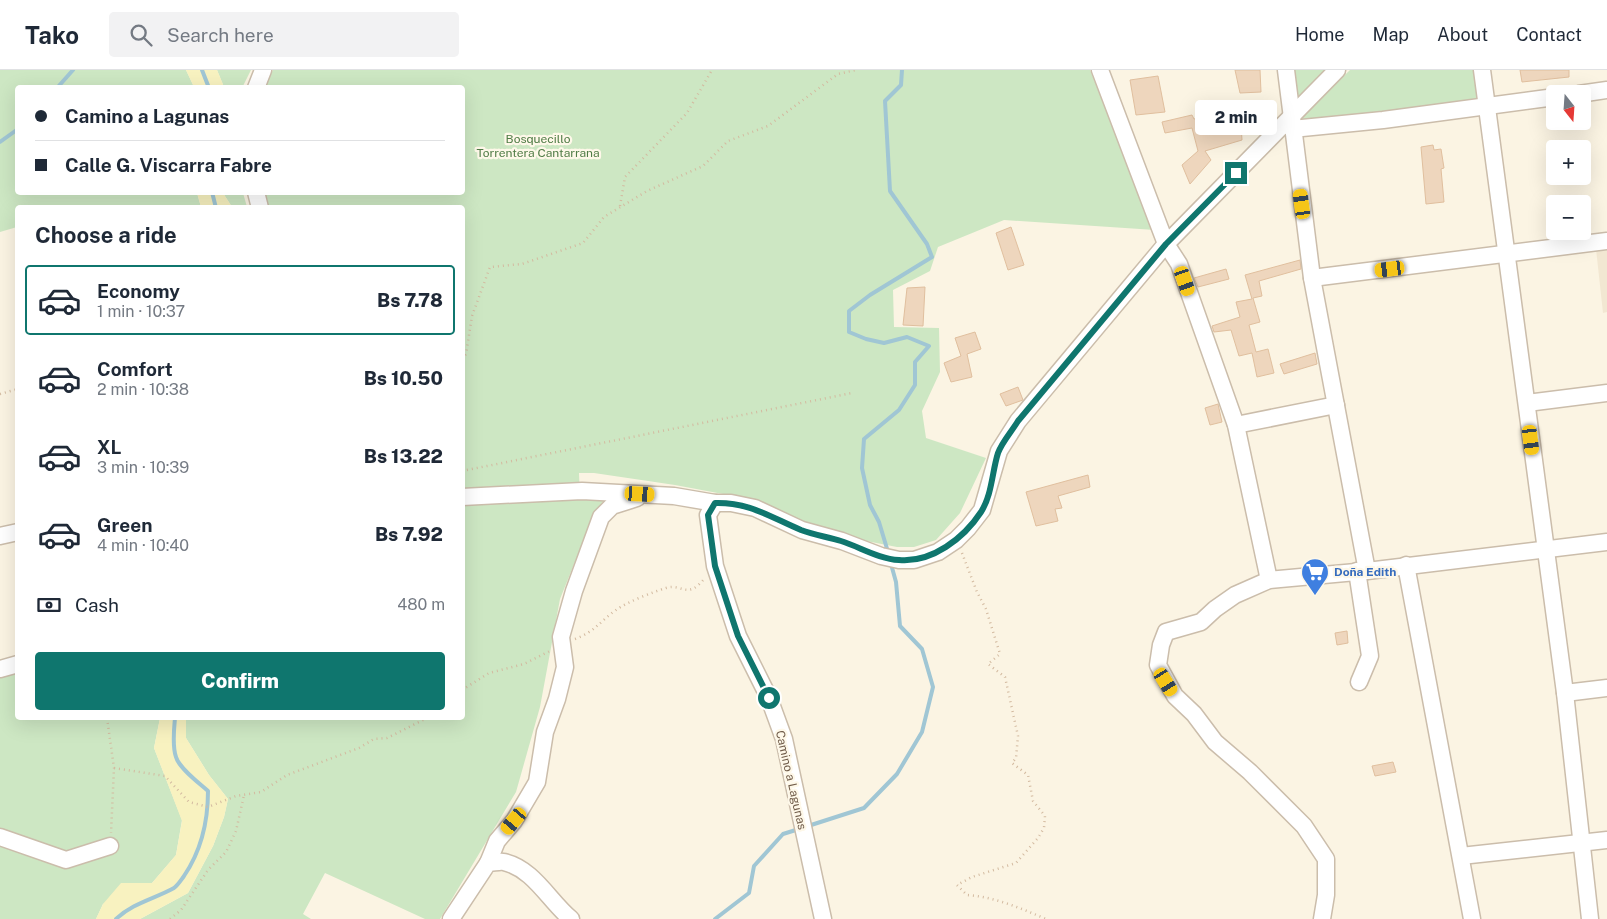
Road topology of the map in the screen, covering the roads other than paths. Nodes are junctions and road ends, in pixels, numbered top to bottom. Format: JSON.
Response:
{"nodes":[{"id":1,"x":263,"y":70,"type":"edge"},
{"id":2,"x":1100,"y":70,"type":"edge"},
{"id":3,"x":1286,"y":70,"type":"edge"},
{"id":4,"x":1337,"y":70,"type":"edge"},
{"id":5,"x":1482,"y":70,"type":"edge"},
{"id":6,"x":257,"y":85,"type":"edge"},
{"id":7,"x":1607,"y":90,"type":"edge"},
{"id":8,"x":1591,"y":92,"type":"edge"},
{"id":9,"x":1546,"y":98,"type":"edge"},
{"id":10,"x":1487,"y":107,"type":"junction"},
{"id":11,"x":1292,"y":122,"type":"junction"},
{"id":12,"x":1607,"y":241,"type":"edge"},
{"id":13,"x":1166,"y":244,"type":"junction"},
{"id":14,"x":1506,"y":254,"type":"junction"},
{"id":15,"x":1312,"y":278,"type":"junction"},
{"id":16,"x":1607,"y":393,"type":"edge"},
{"id":17,"x":1527,"y":403,"type":"junction"},
{"id":18,"x":1336,"y":405,"type":"junction"},
{"id":19,"x":1236,"y":425,"type":"junction"},
{"id":20,"x":674,"y":496,"type":"junction"},
{"id":21,"x":465,"y":497,"type":"edge"},
{"id":22,"x":715,"y":503,"type":"junction"},
{"id":23,"x":15,"y":533,"type":"edge"},
{"id":24,"x":0,"y":536,"type":"edge"},
{"id":25,"x":1607,"y":542,"type":"edge"},
{"id":26,"x":1546,"y":549,"type":"junction"},
{"id":27,"x":1406,"y":565,"type":"junction"},
{"id":28,"x":1362,"y":571,"type":"junction"},
{"id":29,"x":1269,"y":580,"type":"junction"},
{"id":30,"x":15,"y":665,"type":"edge"},
{"id":31,"x":0,"y":669,"type":"edge"},
{"id":32,"x":1359,"y":682,"type":"dead end"},
{"id":33,"x":1607,"y":688,"type":"edge"},
{"id":34,"x":1565,"y":693,"type":"junction"},
{"id":35,"x":0,"y":837,"type":"edge"},
{"id":36,"x":1607,"y":840,"type":"edge"},
{"id":37,"x":1581,"y":843,"type":"junction"},
{"id":38,"x":110,"y":846,"type":"road end"},
{"id":39,"x":1460,"y":856,"type":"junction"},
{"id":40,"x":488,"y":863,"type":"junction"},
{"id":41,"x":452,"y":919,"type":"edge"},
{"id":42,"x":571,"y":919,"type":"edge"},
{"id":43,"x":823,"y":919,"type":"edge"},
{"id":44,"x":1322,"y":919,"type":"edge"},
{"id":45,"x":1472,"y":919,"type":"edge"},
{"id":46,"x":1590,"y":919,"type":"edge"}],
"edges":[{"from":1,"to":6,"type":"street"},
{"from":2,"to":13,"type":"street"},
{"from":3,"to":11,"type":"street"},
{"from":4,"to":11,"type":"street"},
{"from":5,"to":10,"type":"street"},
{"from":7,"to":8,"type":"street"},
{"from":9,"to":10,"type":"street"},
{"from":10,"to":11,"type":"street"},
{"from":10,"to":14,"type":"street"},
{"from":11,"to":13,"type":"street"},
{"from":11,"to":15,"type":"street"},
{"from":12,"to":14,"type":"street"},
{"from":13,"to":19,"type":"street"},
{"from":13,"to":22,"type":"street"},
{"from":14,"to":15,"type":"street"},
{"from":14,"to":17,"type":"street"},
{"from":15,"to":18,"type":"street"},
{"from":16,"to":17,"type":"street"},
{"from":17,"to":26,"type":"street"},
{"from":18,"to":19,"type":"street"},
{"from":18,"to":28,"type":"street"},
{"from":19,"to":29,"type":"street"},
{"from":20,"to":21,"type":"street"},
{"from":20,"to":22,"type":"street"},
{"from":20,"to":40,"type":"street"},
{"from":22,"to":43,"type":"street","name":"Camino a Lagunas"},
{"from":23,"to":24,"type":"street"},
{"from":25,"to":26,"type":"street"},
{"from":26,"to":27,"type":"street"},
{"from":26,"to":34,"type":"street"},
{"from":27,"to":28,"type":"street"},
{"from":27,"to":39,"type":"street"},
{"from":28,"to":29,"type":"street"},
{"from":28,"to":32,"type":"street"},
{"from":29,"to":44,"type":"street"},
{"from":30,"to":31,"type":"street"},
{"from":33,"to":34,"type":"street"},
{"from":34,"to":37,"type":"street"},
{"from":35,"to":38,"type":"street"},
{"from":36,"to":37,"type":"street"},
{"from":37,"to":39,"type":"street"},
{"from":37,"to":46,"type":"street"},
{"from":39,"to":45,"type":"street"},
{"from":40,"to":41,"type":"street"},
{"from":40,"to":42,"type":"street"}]}
